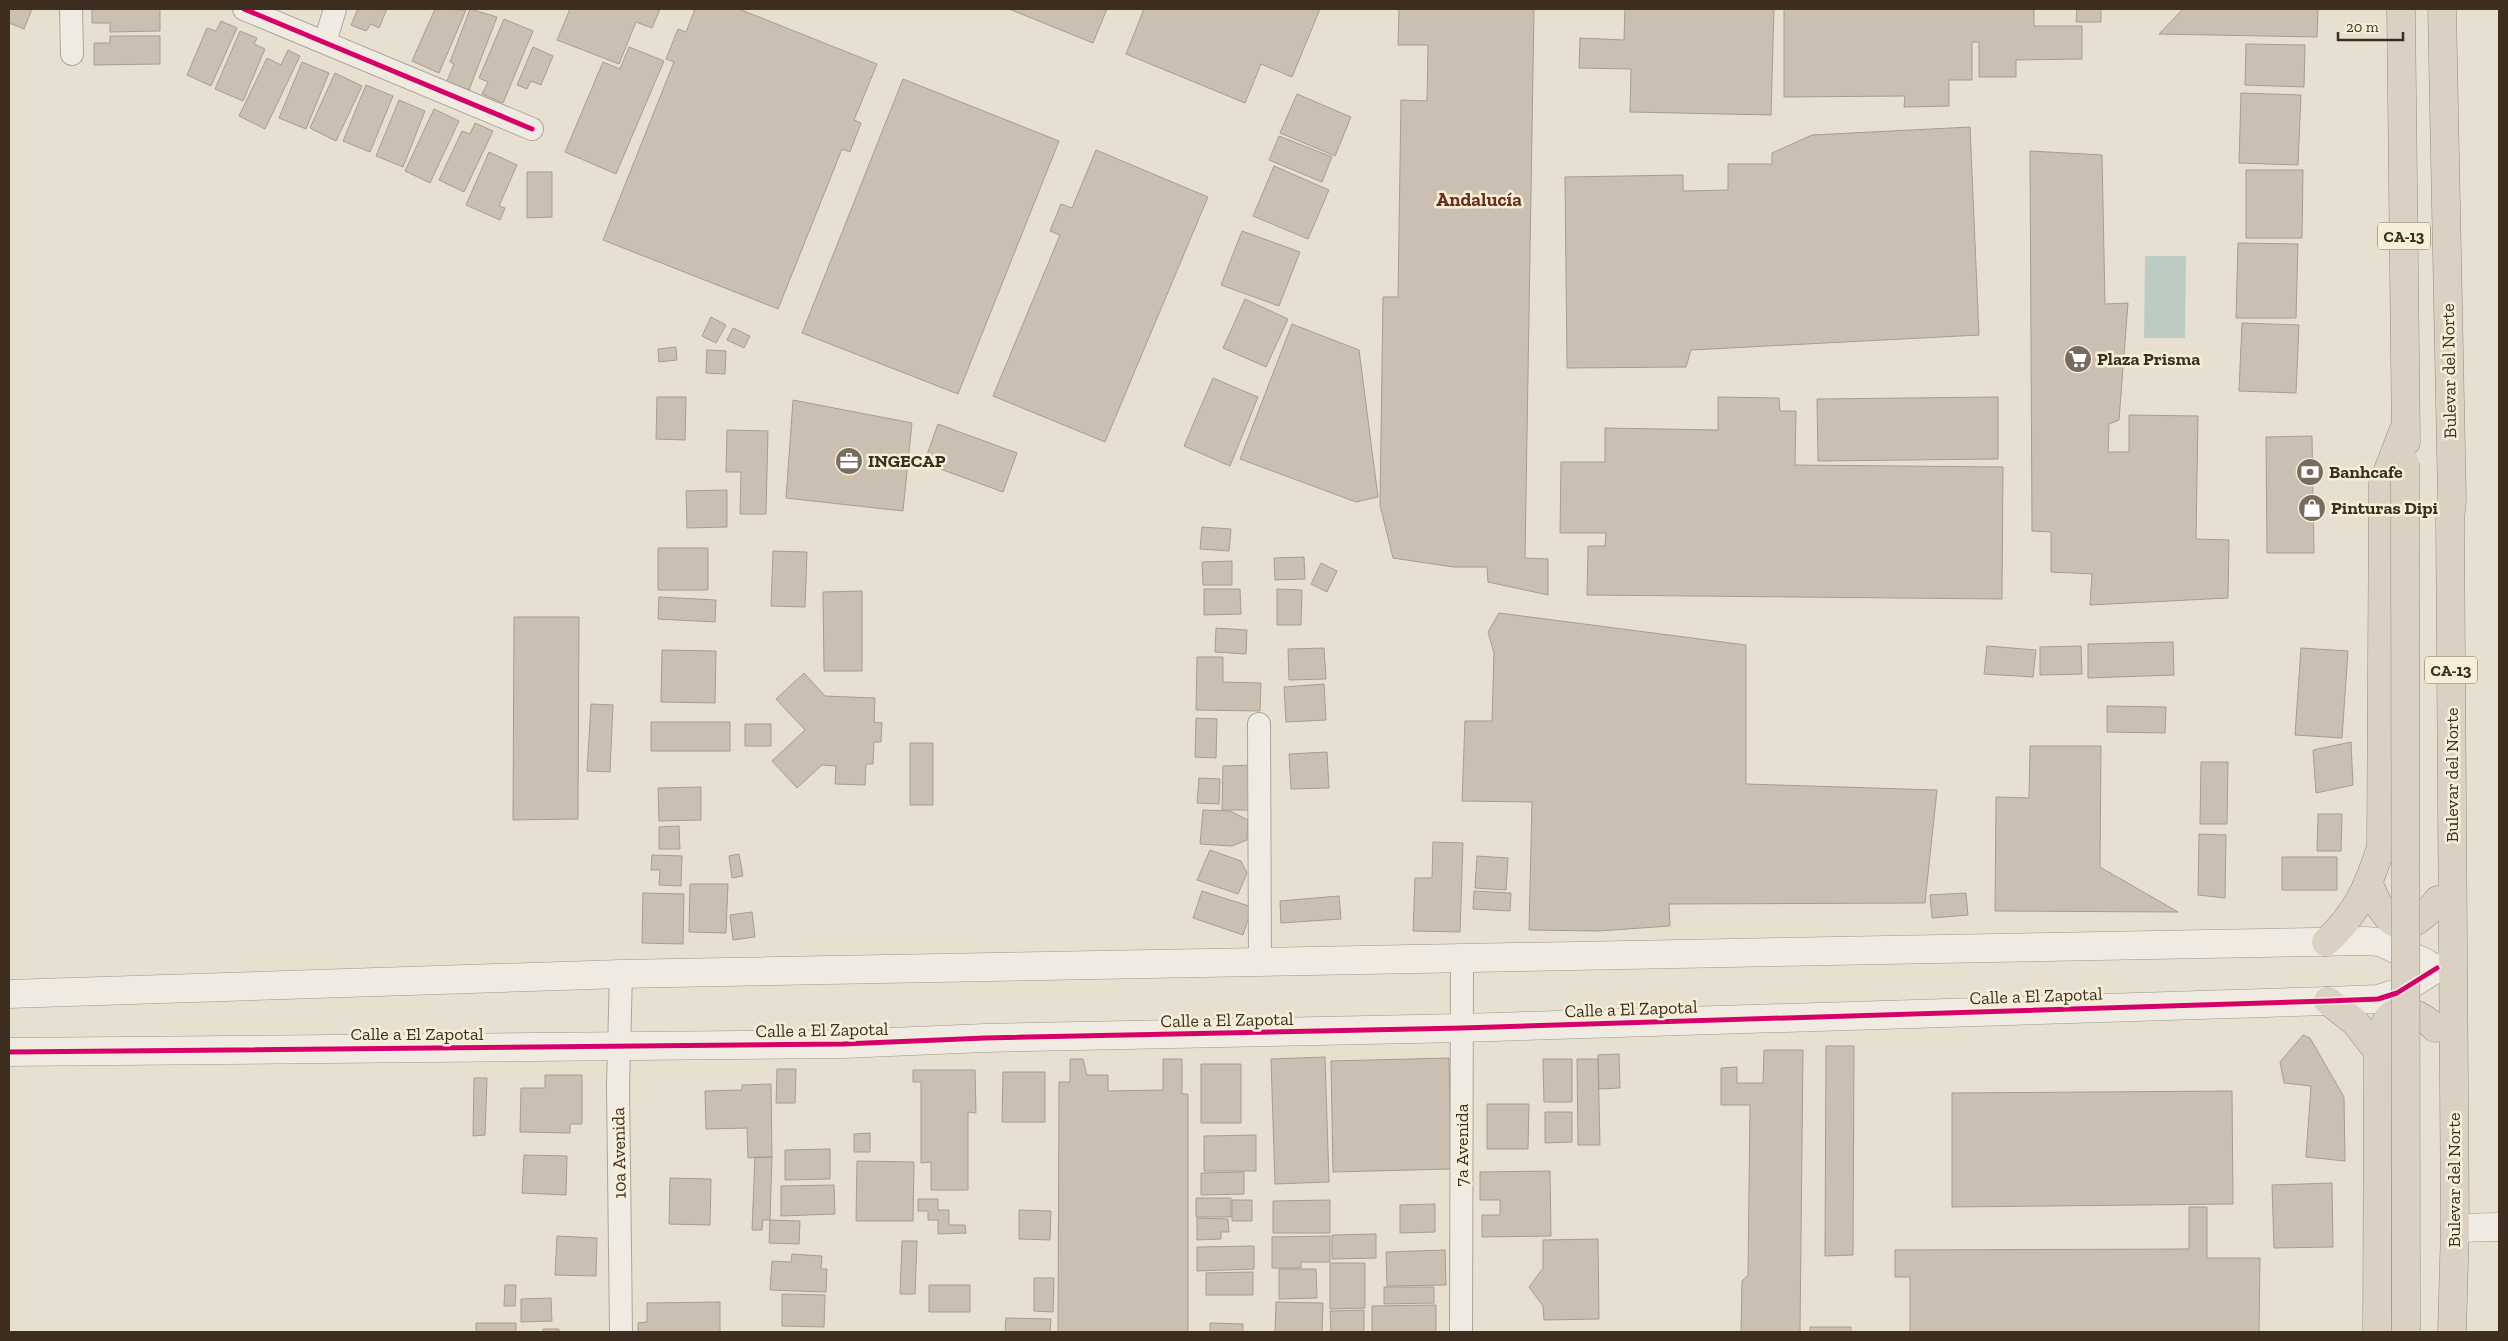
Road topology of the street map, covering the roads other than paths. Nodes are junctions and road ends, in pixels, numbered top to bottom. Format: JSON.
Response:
{"nodes":[{"id":1,"x":70,"y":9,"type":"edge"},
{"id":2,"x":244,"y":9,"type":"edge"},
{"id":3,"x":335,"y":9,"type":"edge"},
{"id":4,"x":2401,"y":9,"type":"edge"},
{"id":5,"x":2442,"y":9,"type":"edge"},
{"id":6,"x":325,"y":42,"type":"junction"},
{"id":7,"x":72,"y":54,"type":"dead end"},
{"id":8,"x":532,"y":129,"type":"dead end"},
{"id":9,"x":2406,"y":424,"type":"junction"},
{"id":10,"x":2450,"y":520,"type":"junction"},
{"id":11,"x":1258,"y":724,"type":"dead end"},
{"id":12,"x":2369,"y":884,"type":"junction"},
{"id":13,"x":2438,"y":900,"type":"junction"},
{"id":14,"x":2326,"y":942,"type":"junction"},
{"id":15,"x":1462,"y":958,"type":"junction"},
{"id":16,"x":1260,"y":962,"type":"junction"},
{"id":17,"x":2437,"y":968,"type":"junction"},
{"id":18,"x":621,"y":974,"type":"junction"},
{"id":19,"x":9,"y":994,"type":"edge"},
{"id":20,"x":2328,"y":1001,"type":"junction"},
{"id":21,"x":1462,"y":1028,"type":"junction"},
{"id":22,"x":2435,"y":1028,"type":"junction"},
{"id":23,"x":619,"y":1047,"type":"junction"},
{"id":24,"x":9,"y":1052,"type":"edge"},
{"id":25,"x":2378,"y":1052,"type":"junction"},
{"id":26,"x":2499,"y":1227,"type":"edge"},
{"id":27,"x":2455,"y":1228,"type":"junction"},
{"id":28,"x":621,"y":1332,"type":"edge"},
{"id":29,"x":1461,"y":1332,"type":"edge"},
{"id":30,"x":2377,"y":1332,"type":"edge"},
{"id":31,"x":2406,"y":1332,"type":"edge"},
{"id":32,"x":2438,"y":1332,"type":"edge"},
{"id":33,"x":2452,"y":1332,"type":"edge"}],
"edges":[{"from":1,"to":7,"type":"street"},
{"from":2,"to":6,"type":"street"},
{"from":3,"to":6,"type":"street"},
{"from":4,"to":9,"type":"highway","number":"CA-13"},
{"from":5,"to":10,"type":"highway","name":"Bulevar del Norte","number":"CA-13"},
{"from":6,"to":8,"type":"street"},
{"from":9,"to":12,"type":"highway"},
{"from":9,"to":31,"type":"highway","number":"CA-13","bridge":true},
{"from":10,"to":13,"type":"highway"},
{"from":10,"to":27,"type":"highway","name":"Bulevar del Norte","number":"CA-13"},
{"from":11,"to":16,"type":"street"},
{"from":12,"to":13,"type":"highway"},
{"from":12,"to":14,"type":"highway"},
{"from":13,"to":17,"type":"highway"},
{"from":14,"to":15,"type":"street"},
{"from":14,"to":17,"type":"street"},
{"from":15,"to":16,"type":"street"},
{"from":15,"to":21,"type":"street","name":"7a Avenida"},
{"from":16,"to":18,"type":"street"},
{"from":17,"to":20,"type":"street","name":"Calle a El Zapotal"},
{"from":17,"to":22,"type":"highway"},
{"from":18,"to":19,"type":"street"},
{"from":18,"to":23,"type":"street","name":"10a Avenida"},
{"from":20,"to":21,"type":"street","name":"Calle a El Zapotal"},
{"from":20,"to":25,"type":"highway"},
{"from":21,"to":23,"type":"street","name":"Calle a El Zapotal"},
{"from":21,"to":29,"type":"street","name":"7a Avenida"},
{"from":22,"to":25,"type":"highway"},
{"from":22,"to":32,"type":"highway"},
{"from":23,"to":24,"type":"street","name":"Calle a El Zapotal"},
{"from":23,"to":28,"type":"street","name":"10a Avenida"},
{"from":25,"to":30,"type":"highway"},
{"from":26,"to":27,"type":"street"},
{"from":27,"to":33,"type":"highway","name":"Bulevar del Norte","number":"CA-13"}]}
